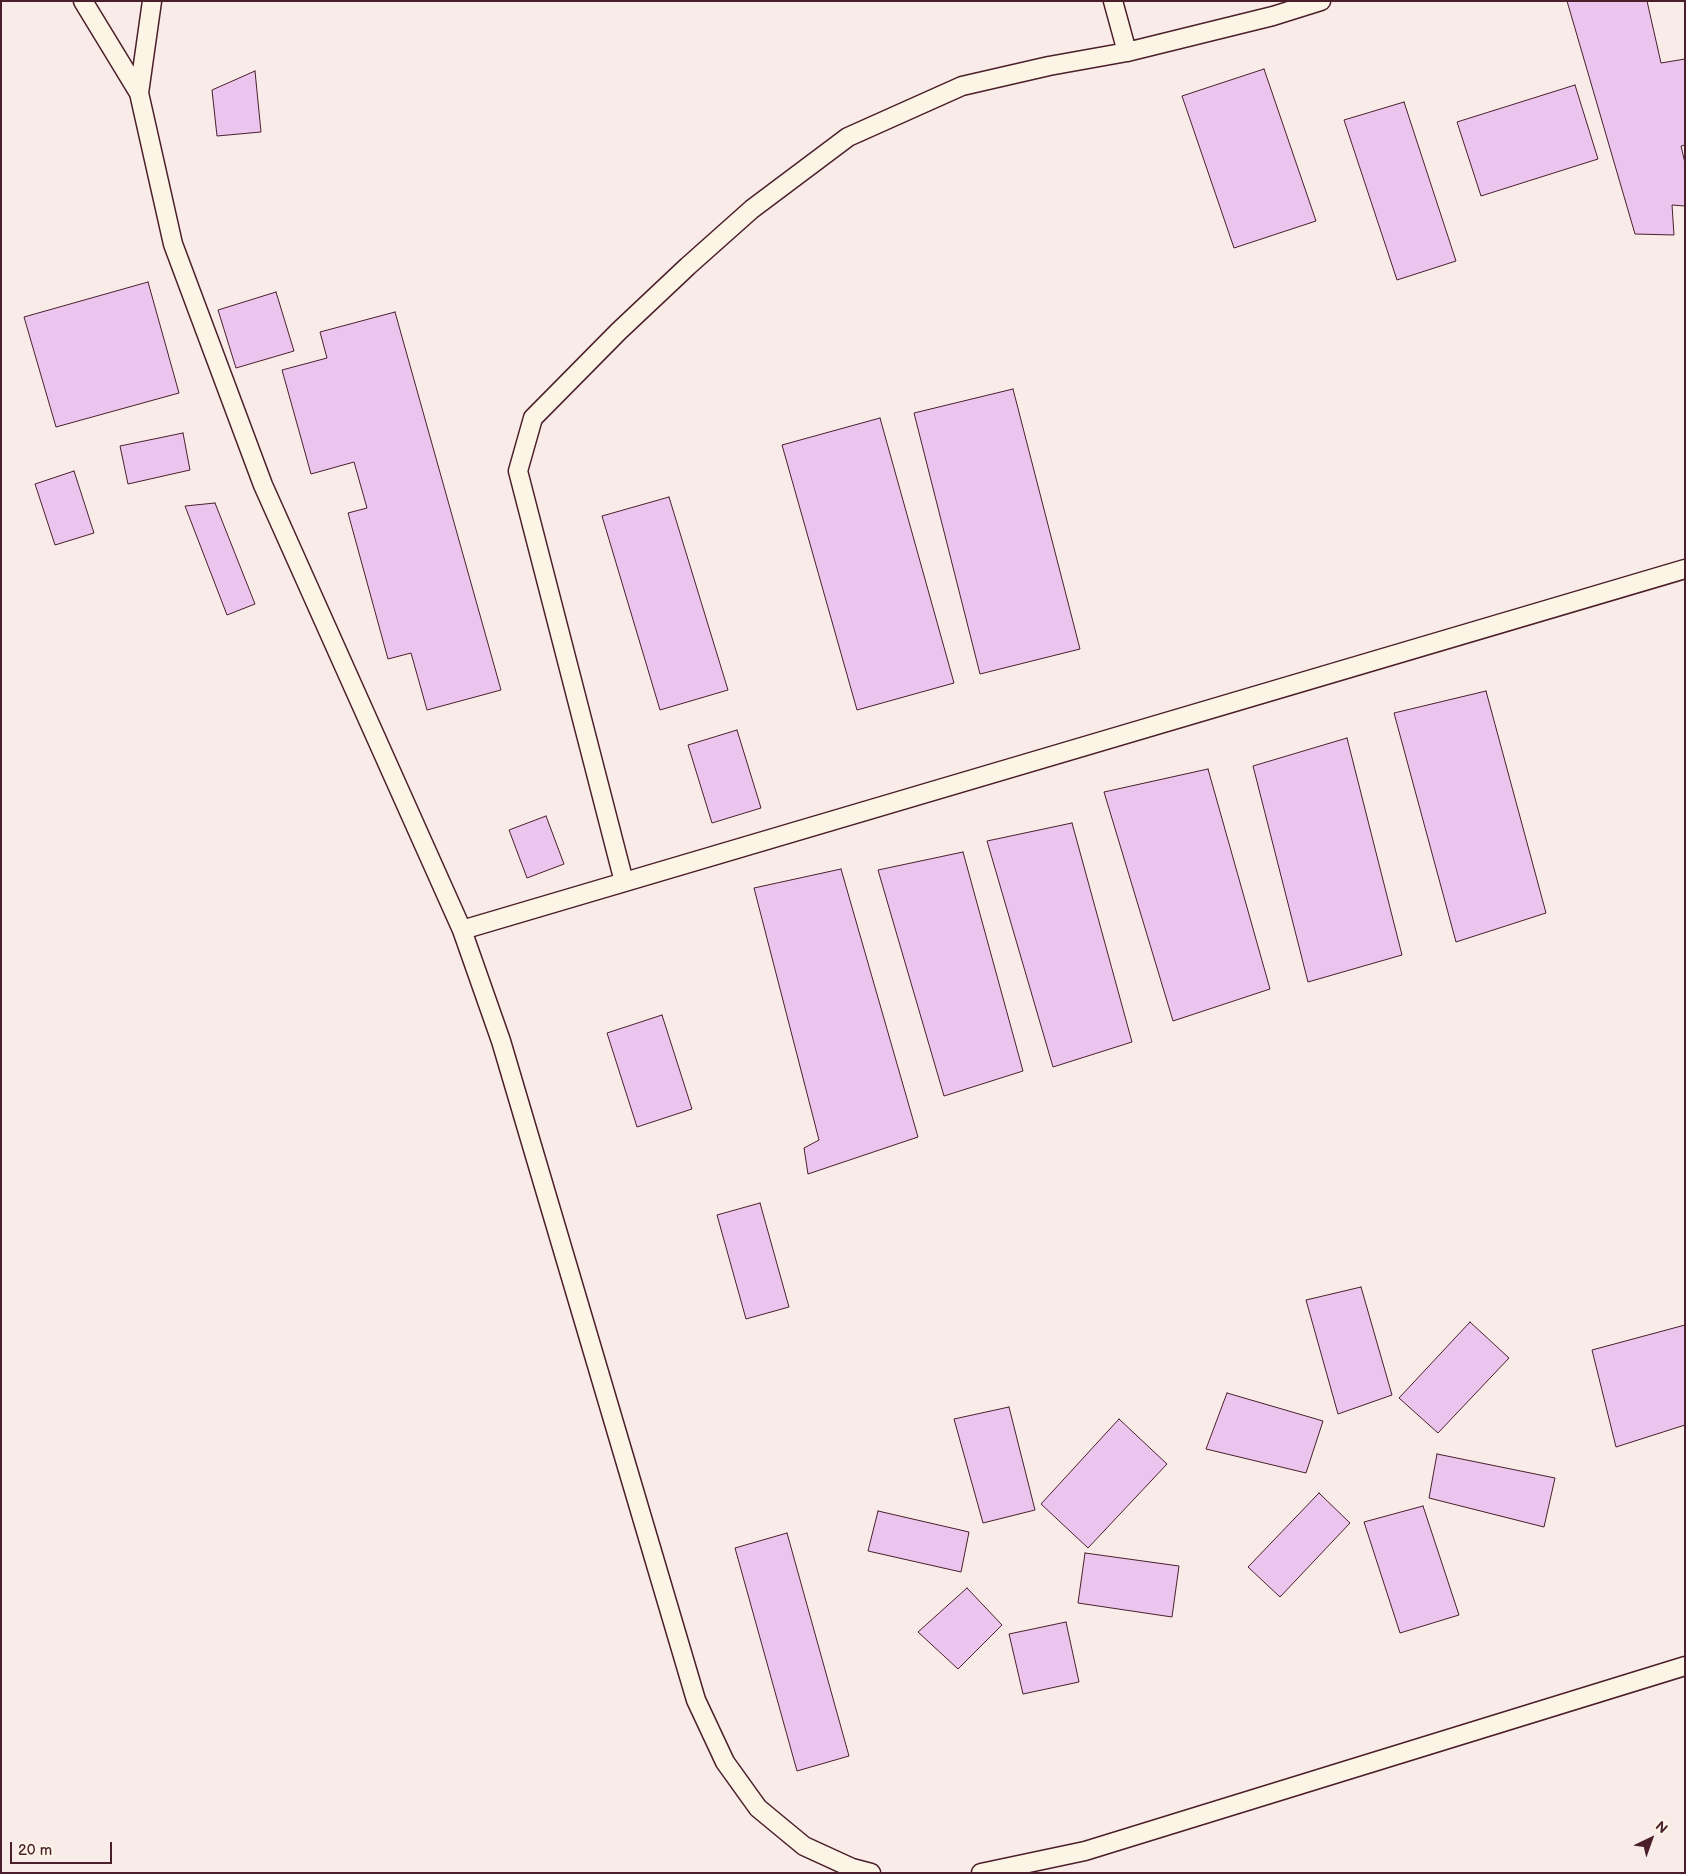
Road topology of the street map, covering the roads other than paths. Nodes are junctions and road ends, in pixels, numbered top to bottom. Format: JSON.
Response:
{"nodes":[{"id":1,"x":83,"y":1,"type":"edge"},
{"id":2,"x":152,"y":1,"type":"edge"},
{"id":3,"x":1113,"y":1,"type":"edge"},
{"id":4,"x":1321,"y":1,"type":"edge"},
{"id":5,"x":1127,"y":52,"type":"junction"},
{"id":6,"x":139,"y":93,"type":"junction"},
{"id":7,"x":1685,"y":569,"type":"edge"},
{"id":8,"x":624,"y":882,"type":"junction"},
{"id":9,"x":462,"y":930,"type":"junction"},
{"id":10,"x":1685,"y":1666,"type":"edge"},
{"id":11,"x":871,"y":1873,"type":"edge"},
{"id":12,"x":981,"y":1873,"type":"edge"}],
"edges":[{"from":1,"to":6,"type":"lane"},
{"from":2,"to":6,"type":"lane"},
{"from":3,"to":5,"type":"lane"},
{"from":4,"to":5,"type":"lane"},
{"from":5,"to":8,"type":"lane"},
{"from":6,"to":9,"type":"lane"},
{"from":7,"to":8,"type":"lane"},
{"from":8,"to":9,"type":"lane"},
{"from":9,"to":11,"type":"lane"},
{"from":10,"to":12,"type":"lane"}]}
